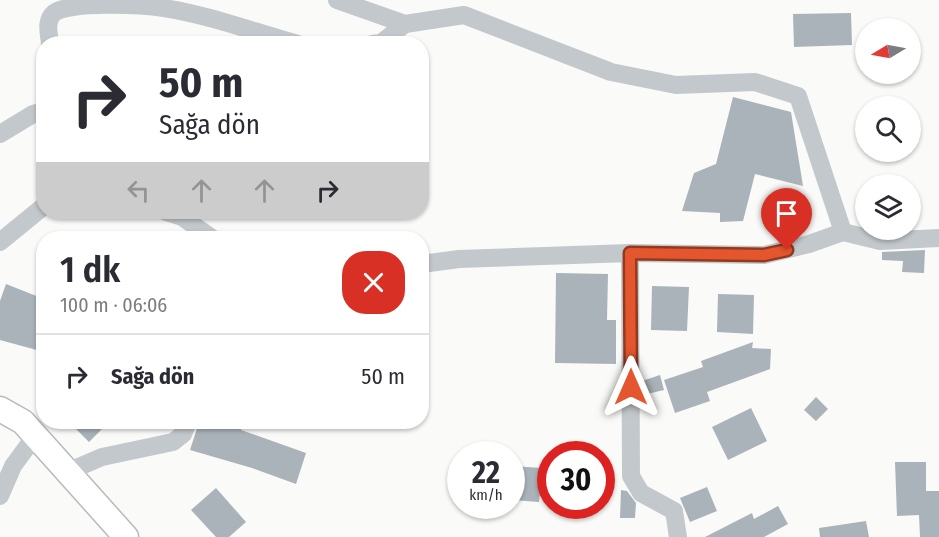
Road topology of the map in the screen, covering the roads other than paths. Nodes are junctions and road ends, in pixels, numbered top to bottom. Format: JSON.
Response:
{"nodes":[{"id":1,"x":337,"y":0,"type":"edge"},
{"id":2,"x":405,"y":24,"type":"junction"},
{"id":3,"x":49,"y":36,"type":"edge"},
{"id":4,"x":268,"y":36,"type":"edge"},
{"id":5,"x":390,"y":36,"type":"edge"},
{"id":6,"x":36,"y":113,"type":"edge"},
{"id":7,"x":0,"y":134,"type":"edge"},
{"id":8,"x":36,"y":213,"type":"edge"},
{"id":9,"x":186,"y":219,"type":"edge"},
{"id":10,"x":202,"y":231,"type":"edge"},
{"id":11,"x":843,"y":232,"type":"junction"},
{"id":12,"x":939,"y":238,"type":"edge"},
{"id":13,"x":0,"y":242,"type":"edge"},
{"id":14,"x":630,"y":253,"type":"junction"},
{"id":15,"x":429,"y":263,"type":"edge"},
{"id":16,"x":0,"y":409,"type":"edge"},
{"id":17,"x":185,"y":429,"type":"edge"},
{"id":18,"x":35,"y":436,"type":"junction"},
{"id":19,"x":67,"y":472,"type":"junction"},
{"id":20,"x":0,"y":496,"type":"edge"},
{"id":21,"x":126,"y":537,"type":"edge"},
{"id":22,"x":678,"y":537,"type":"edge"}],
"edges":[{"from":1,"to":2,"type":"street"},
{"from":2,"to":5,"type":"street"},
{"from":2,"to":11,"type":"street"},
{"from":3,"to":4,"type":"street"},
{"from":6,"to":7,"type":"street"},
{"from":8,"to":13,"type":"street"},
{"from":9,"to":10,"type":"street"},
{"from":11,"to":12,"type":"street"},
{"from":11,"to":14,"type":"street"},
{"from":14,"to":15,"type":"street"},
{"from":14,"to":22,"type":"street"},
{"from":16,"to":18,"type":"main road"},
{"from":17,"to":19,"type":"street"},
{"from":18,"to":19,"type":"main road"},
{"from":18,"to":20,"type":"street"},
{"from":19,"to":21,"type":"main road"}]}
